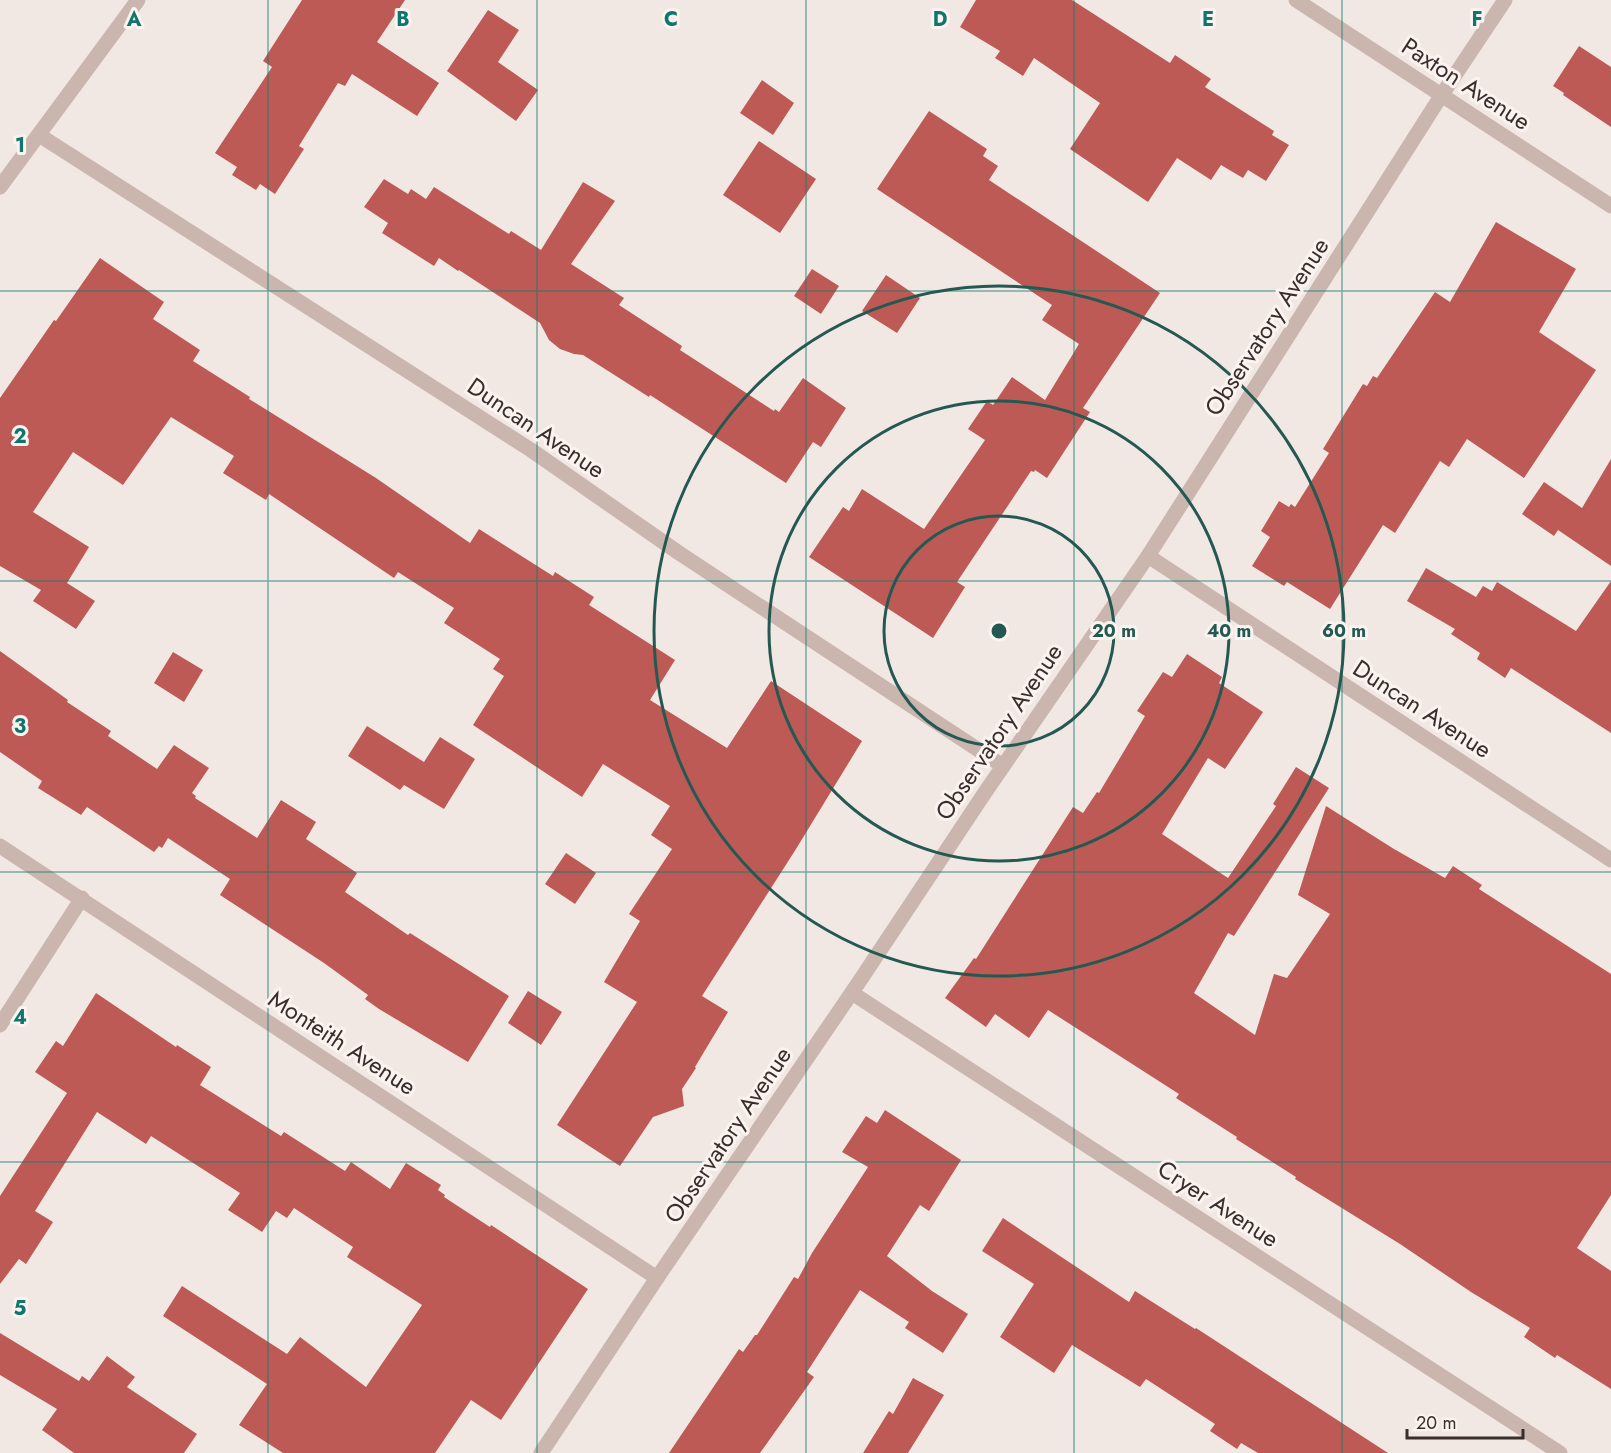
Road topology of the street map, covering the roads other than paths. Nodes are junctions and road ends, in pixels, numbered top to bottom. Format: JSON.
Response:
{"nodes":[{"id":1,"x":138,"y":0,"type":"edge"},
{"id":2,"x":1296,"y":0,"type":"edge"},
{"id":3,"x":1505,"y":0,"type":"edge"},
{"id":4,"x":1441,"y":96,"type":"junction"},
{"id":5,"x":39,"y":135,"type":"junction"},
{"id":6,"x":1,"y":183,"type":"edge"},
{"id":7,"x":1611,"y":206,"type":"edge"},
{"id":8,"x":1148,"y":556,"type":"junction"},
{"id":9,"x":1003,"y":766,"type":"junction"},
{"id":10,"x":0,"y":846,"type":"edge"},
{"id":11,"x":1611,"y":860,"type":"edge"},
{"id":12,"x":82,"y":898,"type":"junction"},
{"id":13,"x":852,"y":993,"type":"junction"},
{"id":14,"x":0,"y":1025,"type":"edge"},
{"id":15,"x":657,"y":1278,"type":"junction"},
{"id":16,"x":541,"y":1453,"type":"edge"},
{"id":17,"x":1560,"y":1453,"type":"edge"}],
"edges":[{"from":1,"to":5,"type":"street"},
{"from":2,"to":4,"type":"street","name":"Paxton Avenue"},
{"from":3,"to":4,"type":"street","name":"Observatory Avenue"},
{"from":4,"to":7,"type":"street","name":"Paxton Avenue"},
{"from":4,"to":8,"type":"street","name":"Observatory Avenue"},
{"from":5,"to":6,"type":"street"},
{"from":5,"to":9,"type":"street","name":"Duncan Avenue"},
{"from":8,"to":9,"type":"street","name":"Observatory Avenue"},
{"from":8,"to":11,"type":"street","name":"Duncan Avenue"},
{"from":9,"to":13,"type":"street","name":"Observatory Avenue"},
{"from":10,"to":12,"type":"street","name":"Monteith Avenue"},
{"from":12,"to":14,"type":"street"},
{"from":12,"to":15,"type":"street","name":"Monteith Avenue"},
{"from":13,"to":15,"type":"street","name":"Observatory Avenue"},
{"from":13,"to":17,"type":"street","name":"Cryer Avenue"},
{"from":15,"to":16,"type":"street","name":"Observatory Avenue"}]}
